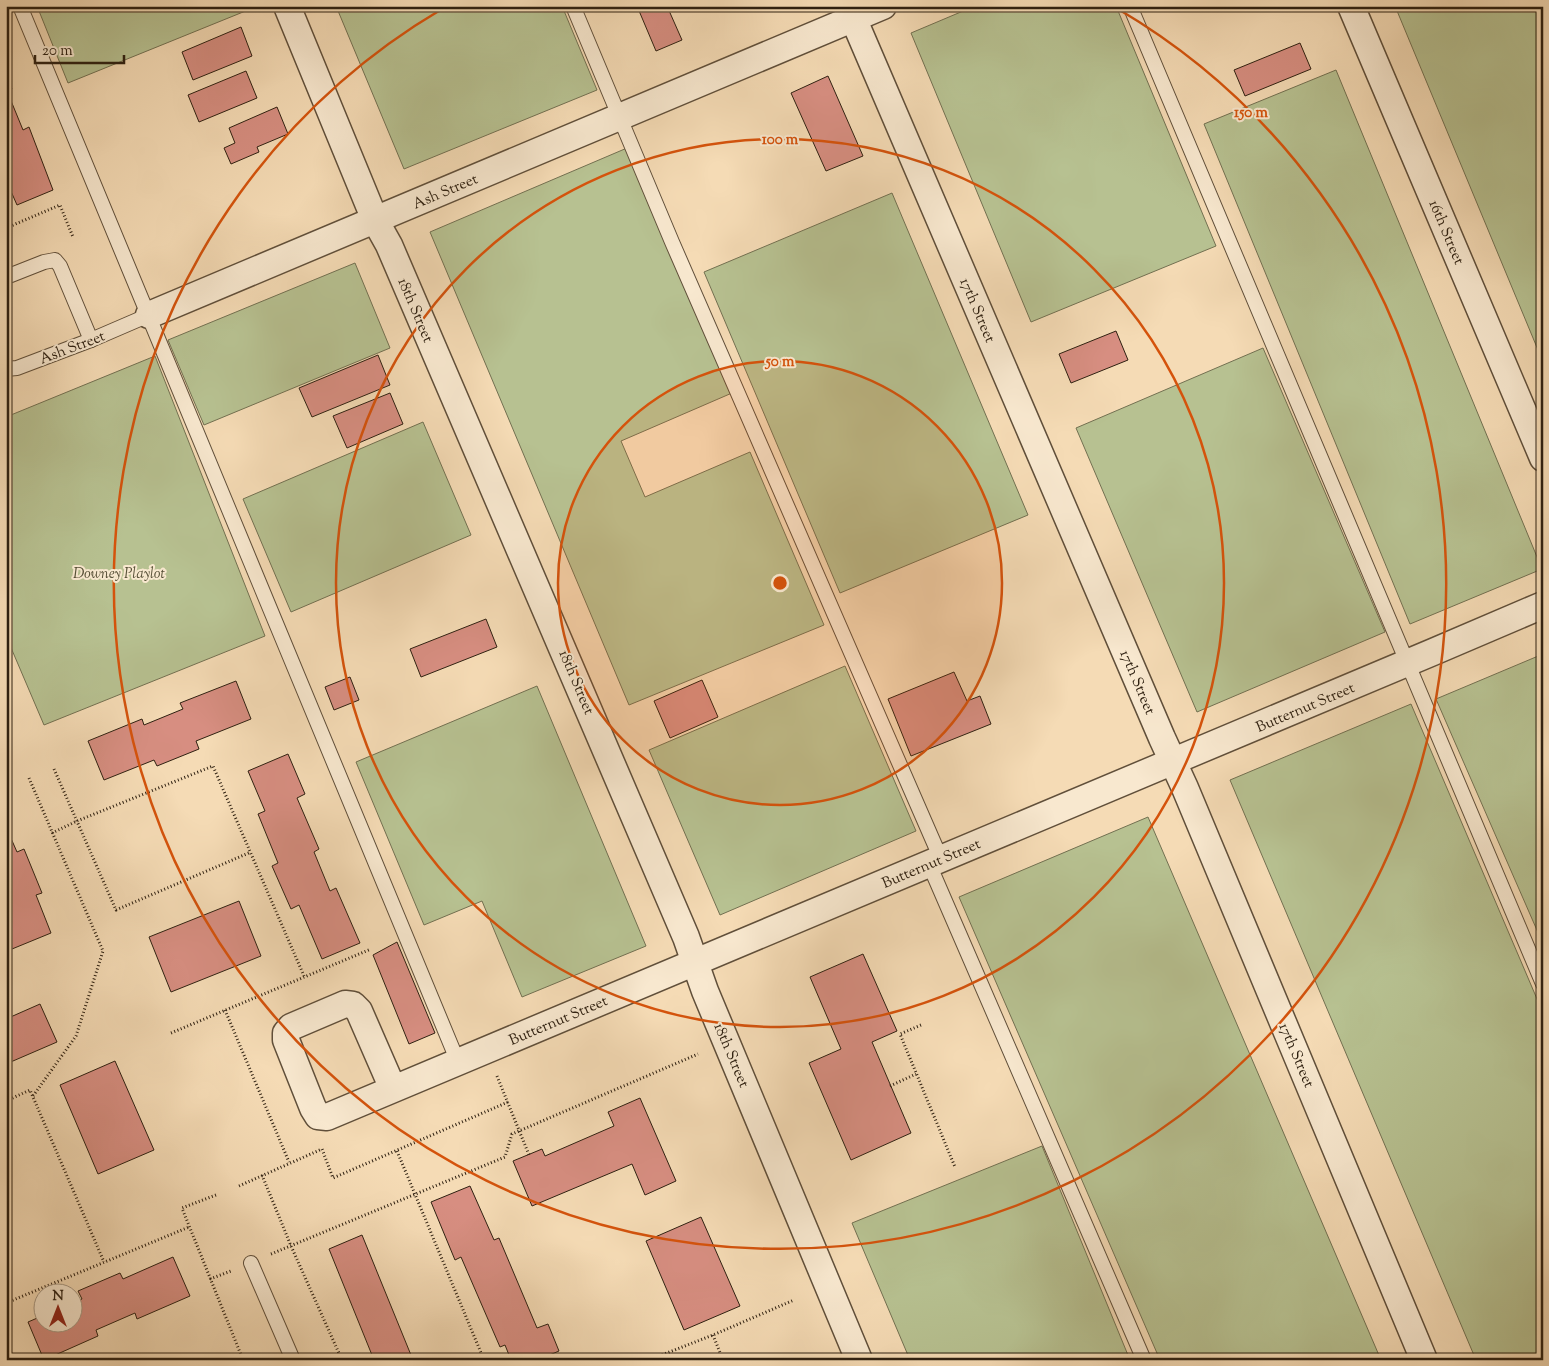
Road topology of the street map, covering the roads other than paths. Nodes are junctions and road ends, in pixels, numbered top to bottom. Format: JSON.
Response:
{"nodes":[{"id":1,"x":20,"y":6,"type":"edge"},
{"id":2,"x":287,"y":6,"type":"edge"},
{"id":3,"x":573,"y":6,"type":"edge"},
{"id":4,"x":883,"y":6,"type":"edge"},
{"id":5,"x":1130,"y":6,"type":"edge"},
{"id":6,"x":1351,"y":6,"type":"edge"},
{"id":7,"x":851,"y":12,"type":"edge"},
{"id":8,"x":620,"y":117,"type":"junction"},
{"id":9,"x":375,"y":220,"type":"junction"},
{"id":10,"x":6,"y":277,"type":"edge"},
{"id":11,"x":149,"y":315,"type":"junction"},
{"id":12,"x":91,"y":340,"type":"junction"},
{"id":13,"x":6,"y":369,"type":"edge"},
{"id":14,"x":1543,"y":458,"type":"edge"},
{"id":15,"x":1543,"y":605,"type":"edge"},
{"id":16,"x":1407,"y":663,"type":"junction"},
{"id":17,"x":1173,"y":762,"type":"junction"},
{"id":18,"x":935,"y":861,"type":"junction"},
{"id":19,"x":695,"y":963,"type":"junction"},
{"id":20,"x":1543,"y":984,"type":"edge"},
{"id":21,"x":458,"y":1062,"type":"junction"},
{"id":22,"x":393,"y":1090,"type":"junction"},
{"id":23,"x":251,"y":1263,"type":"road end"},
{"id":24,"x":293,"y":1360,"type":"edge"},
{"id":25,"x":859,"y":1360,"type":"edge"},
{"id":26,"x":1144,"y":1360,"type":"edge"},
{"id":27,"x":1424,"y":1360,"type":"edge"}],
"edges":[{"from":1,"to":11,"type":"lane"},
{"from":2,"to":9,"type":"street","name":"18th Street"},
{"from":3,"to":8,"type":"lane"},
{"from":4,"to":7,"type":"street","name":"Ash Street"},
{"from":5,"to":16,"type":"lane"},
{"from":6,"to":14,"type":"street","name":"16th Street"},
{"from":7,"to":8,"type":"street","name":"Ash Street"},
{"from":7,"to":17,"type":"street","name":"17th Street"},
{"from":8,"to":9,"type":"street","name":"Ash Street"},
{"from":8,"to":18,"type":"lane"},
{"from":9,"to":11,"type":"street","name":"Ash Street"},
{"from":9,"to":19,"type":"street","name":"18th Street"},
{"from":10,"to":12,"type":"lane"},
{"from":11,"to":12,"type":"lane","name":"Ash Street"},
{"from":11,"to":21,"type":"lane"},
{"from":12,"to":13,"type":"lane","name":"Ash Street"},
{"from":15,"to":16,"type":"street","name":"Butternut Street"},
{"from":16,"to":17,"type":"street","name":"Butternut Street"},
{"from":16,"to":20,"type":"lane"},
{"from":17,"to":18,"type":"street","name":"Butternut Street"},
{"from":17,"to":27,"type":"street","name":"17th Street"},
{"from":18,"to":19,"type":"street","name":"Butternut Street"},
{"from":18,"to":26,"type":"lane"},
{"from":19,"to":21,"type":"street","name":"Butternut Street"},
{"from":19,"to":25,"type":"street","name":"18th Street"},
{"from":21,"to":22,"type":"street","name":"Butternut Street"},
{"from":22,"to":22,"type":"street","name":"Butternut Street"},
{"from":23,"to":24,"type":"lane"}]}
